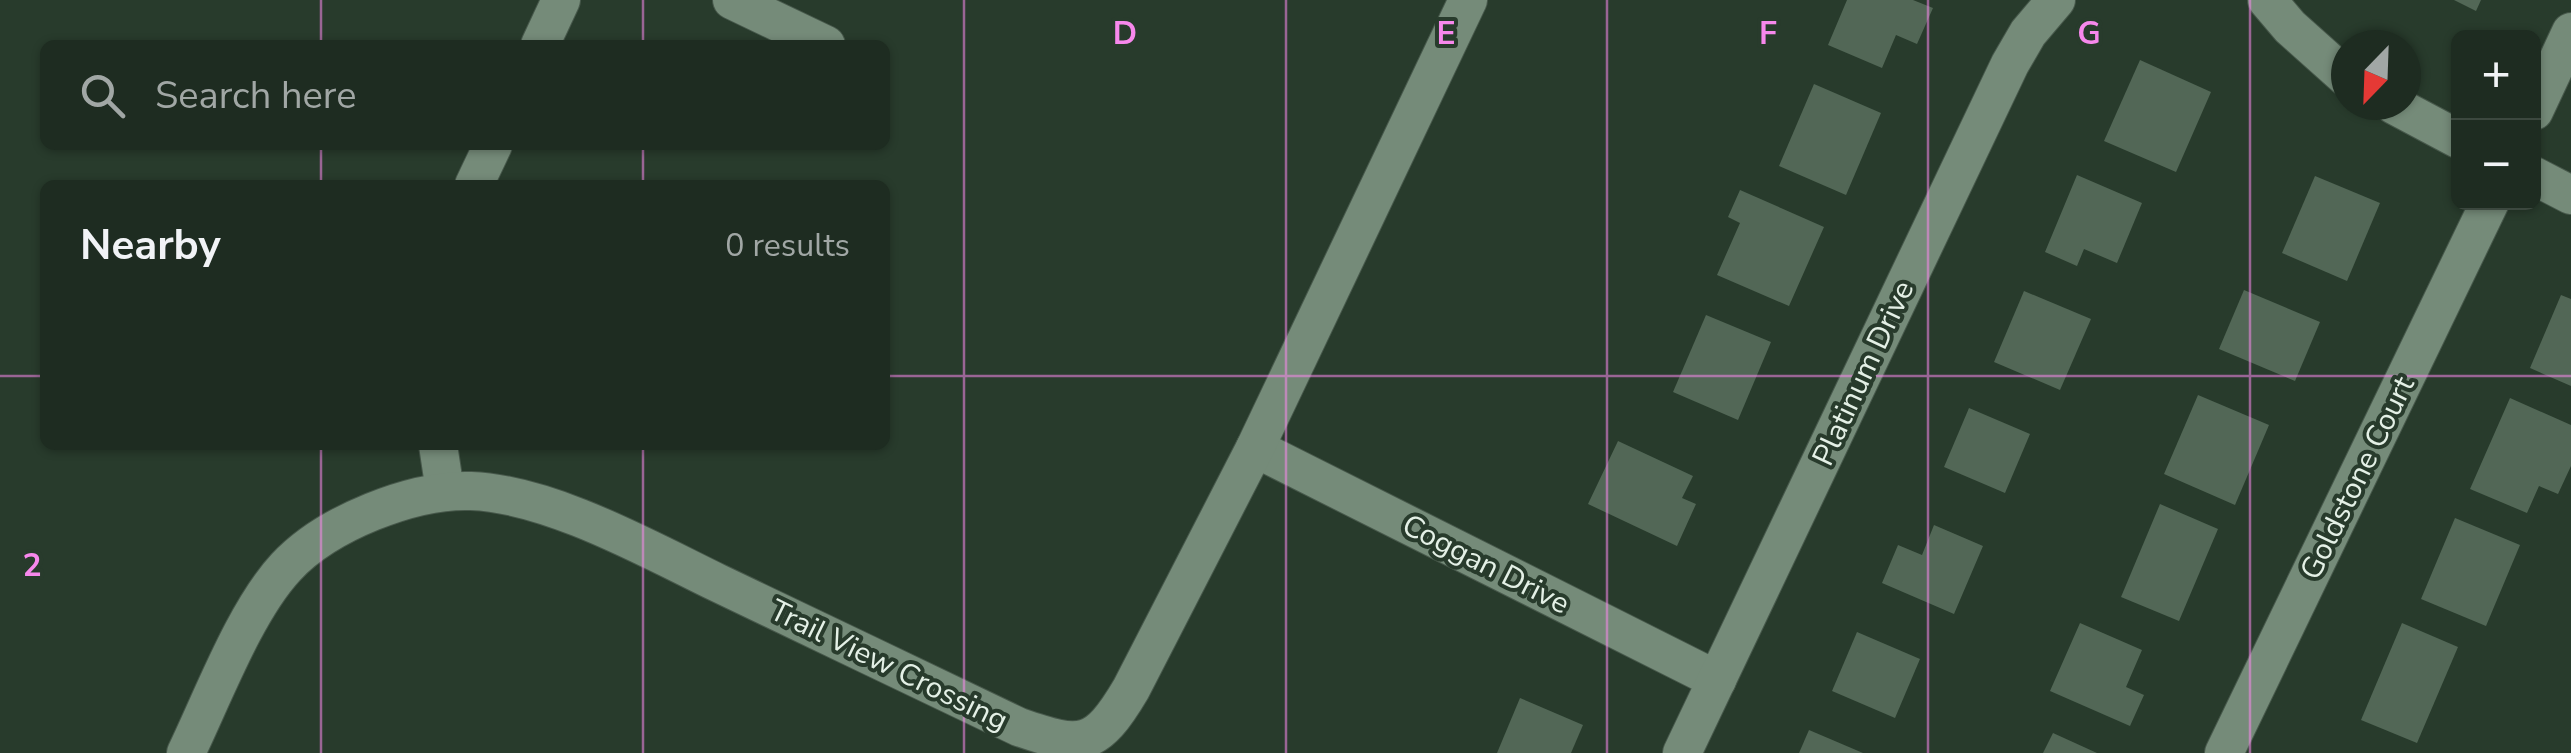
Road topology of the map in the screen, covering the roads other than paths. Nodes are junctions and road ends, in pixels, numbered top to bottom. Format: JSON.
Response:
{"nodes":[{"id":1,"x":561,"y":0,"type":"edge"},
{"id":2,"x":732,"y":0,"type":"edge"},
{"id":3,"x":1468,"y":0,"type":"edge"},
{"id":4,"x":2056,"y":0,"type":"edge"},
{"id":5,"x":2267,"y":0,"type":"edge"},
{"id":6,"x":2571,"y":32,"type":"edge"},
{"id":7,"x":542,"y":40,"type":"edge"},
{"id":8,"x":816,"y":40,"type":"edge"},
{"id":9,"x":2331,"y":64,"type":"edge"},
{"id":10,"x":2541,"y":95,"type":"edge"},
{"id":11,"x":2421,"y":119,"type":"edge"},
{"id":12,"x":2451,"y":135,"type":"edge"},
{"id":13,"x":491,"y":150,"type":"edge"},
{"id":14,"x":2541,"y":179,"type":"edge"},
{"id":15,"x":476,"y":180,"type":"edge"},
{"id":16,"x":2571,"y":194,"type":"edge"},
{"id":17,"x":2486,"y":210,"type":"edge"},
{"id":18,"x":1255,"y":448,"type":"junction"},
{"id":19,"x":439,"y":450,"type":"edge"},
{"id":20,"x":444,"y":491,"type":"junction"},
{"id":21,"x":1717,"y":680,"type":"junction"},
{"id":22,"x":186,"y":753,"type":"edge"},
{"id":23,"x":1682,"y":753,"type":"edge"},
{"id":24,"x":2224,"y":753,"type":"edge"}],
"edges":[{"from":1,"to":7,"type":"street"},
{"from":2,"to":8,"type":"street"},
{"from":3,"to":18,"type":"street","name":"Trail View Crossing"},
{"from":4,"to":21,"type":"street","name":"Platinum Drive"},
{"from":5,"to":9,"type":"street"},
{"from":6,"to":10,"type":"street"},
{"from":11,"to":12,"type":"street"},
{"from":13,"to":15,"type":"street"},
{"from":14,"to":16,"type":"street"},
{"from":17,"to":24,"type":"street","name":"Goldstone Court"},
{"from":18,"to":20,"type":"street","name":"Trail View Crossing"},
{"from":18,"to":21,"type":"street","name":"Coggan Drive"},
{"from":19,"to":20,"type":"street"},
{"from":20,"to":22,"type":"street","name":"Trail View Crossing"},
{"from":21,"to":23,"type":"street","name":"Platinum Drive"}]}
